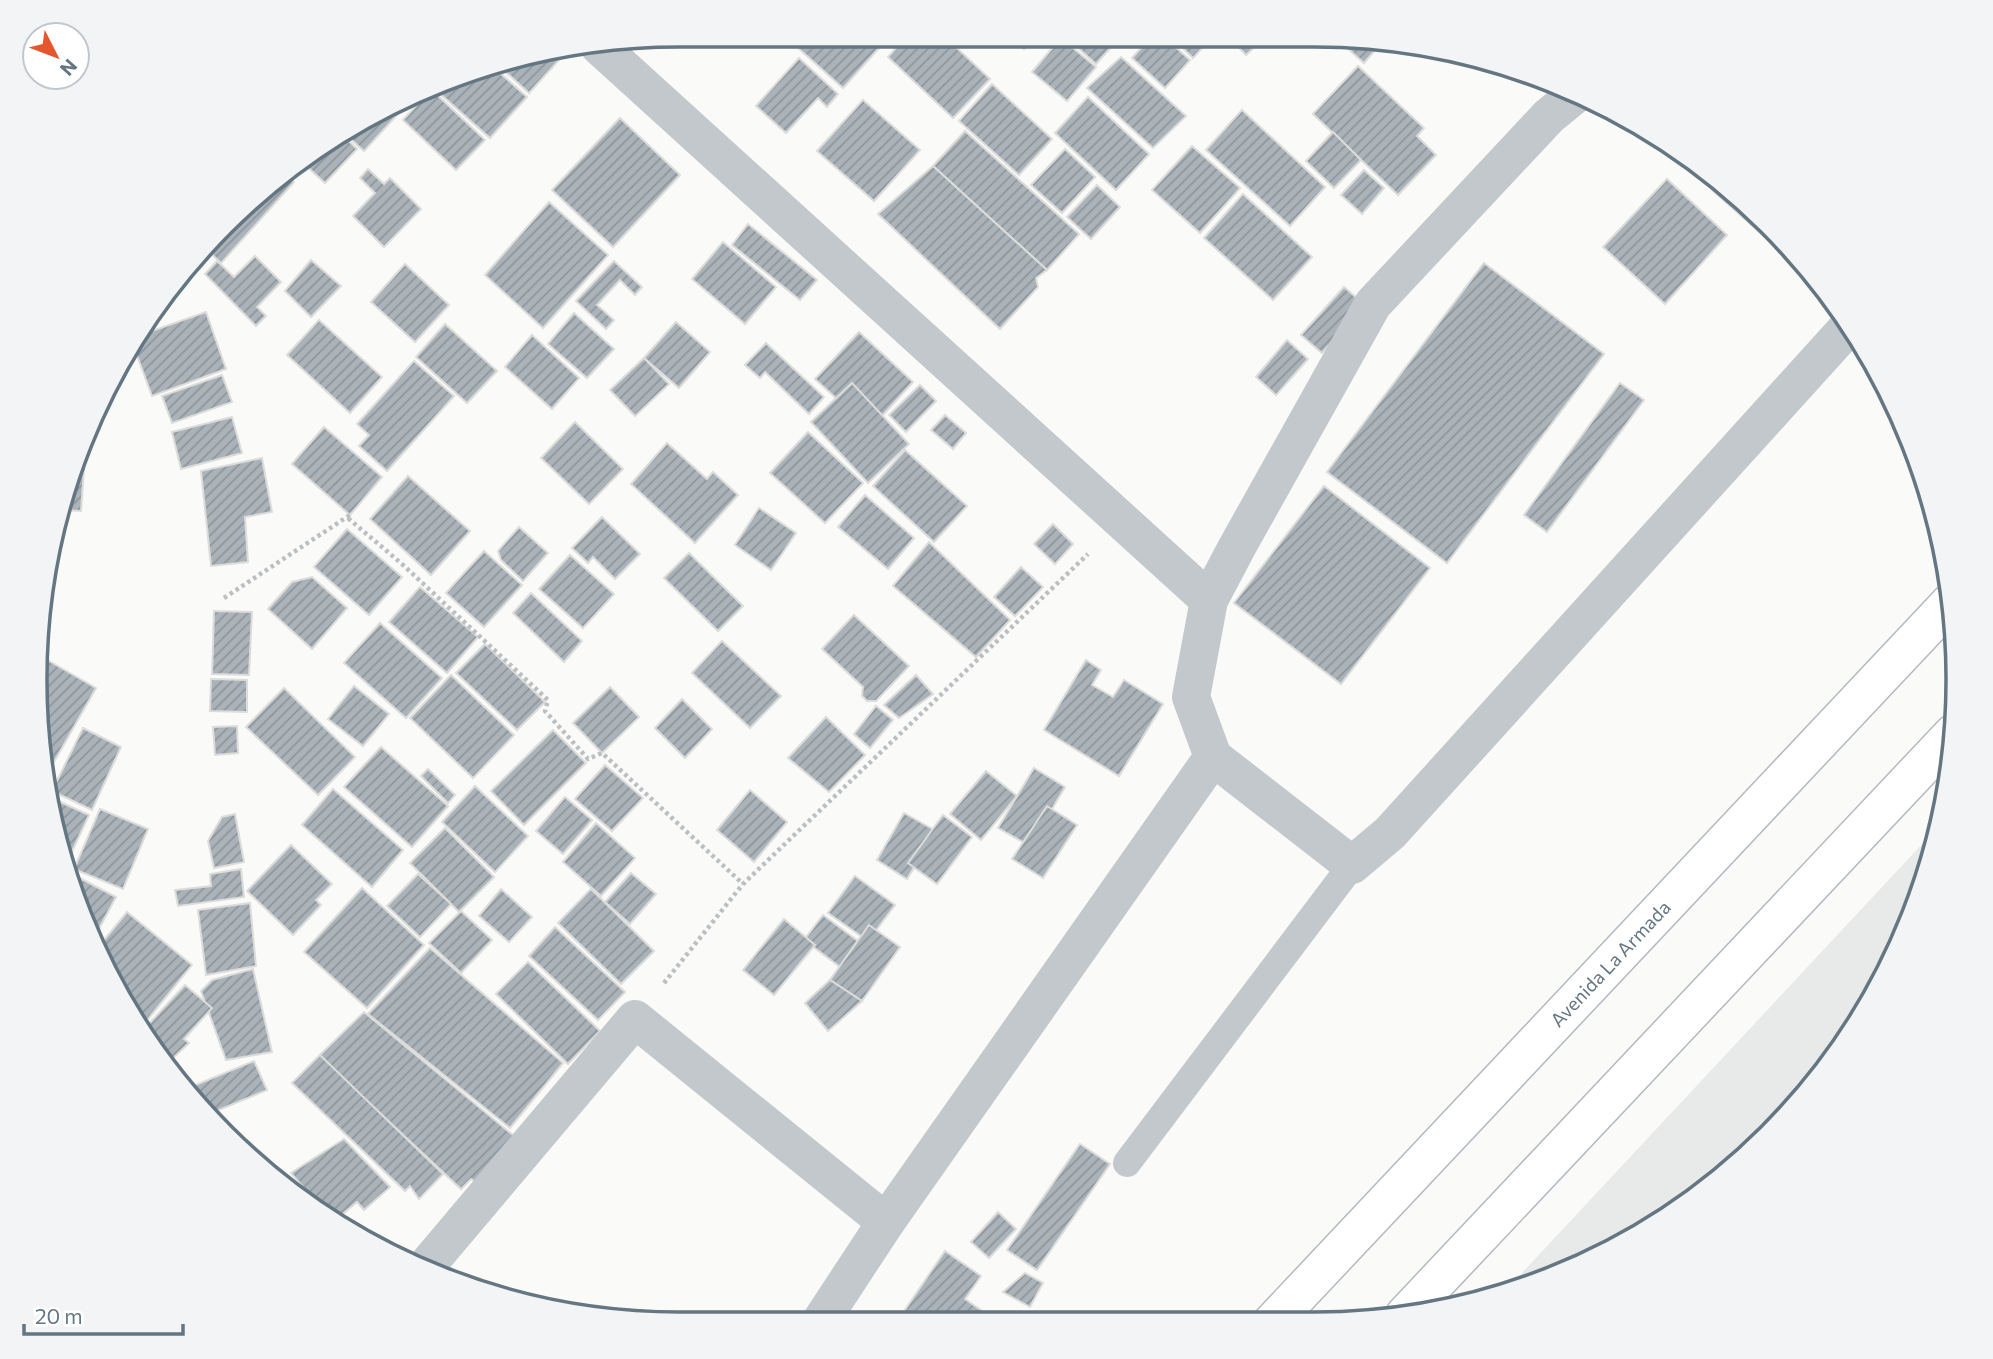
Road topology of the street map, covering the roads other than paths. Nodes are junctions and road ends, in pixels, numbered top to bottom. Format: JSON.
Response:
{"nodes":[{"id":1,"x":606,"y":52,"type":"edge"},
{"id":2,"x":1568,"y":101,"type":"edge"},
{"id":3,"x":1842,"y":333,"type":"edge"},
{"id":4,"x":1209,"y":600,"type":"junction"},
{"id":5,"x":1941,"y":612,"type":"edge"},
{"id":6,"x":1942,"y":745,"type":"edge"},
{"id":7,"x":1213,"y":757,"type":"junction"},
{"id":8,"x":1352,"y":865,"type":"junction"},
{"id":9,"x":1127,"y":1163,"type":"dead end"},
{"id":10,"x":886,"y":1222,"type":"junction"},
{"id":11,"x":431,"y":1261,"type":"edge"},
{"id":12,"x":1416,"y":1303,"type":"edge"},
{"id":13,"x":827,"y":1312,"type":"edge"},
{"id":14,"x":1282,"y":1312,"type":"edge"}],
"edges":[{"from":1,"to":4,"type":"street"},
{"from":2,"to":4,"type":"street"},
{"from":3,"to":8,"type":"street"},
{"from":4,"to":7,"type":"street"},
{"from":5,"to":14,"type":"main road","name":"Avenida La Armada"},
{"from":6,"to":12,"type":"main road"},
{"from":7,"to":8,"type":"street"},
{"from":7,"to":10,"type":"street"},
{"from":8,"to":9,"type":"lane"},
{"from":10,"to":11,"type":"street"},
{"from":10,"to":13,"type":"street"}]}
